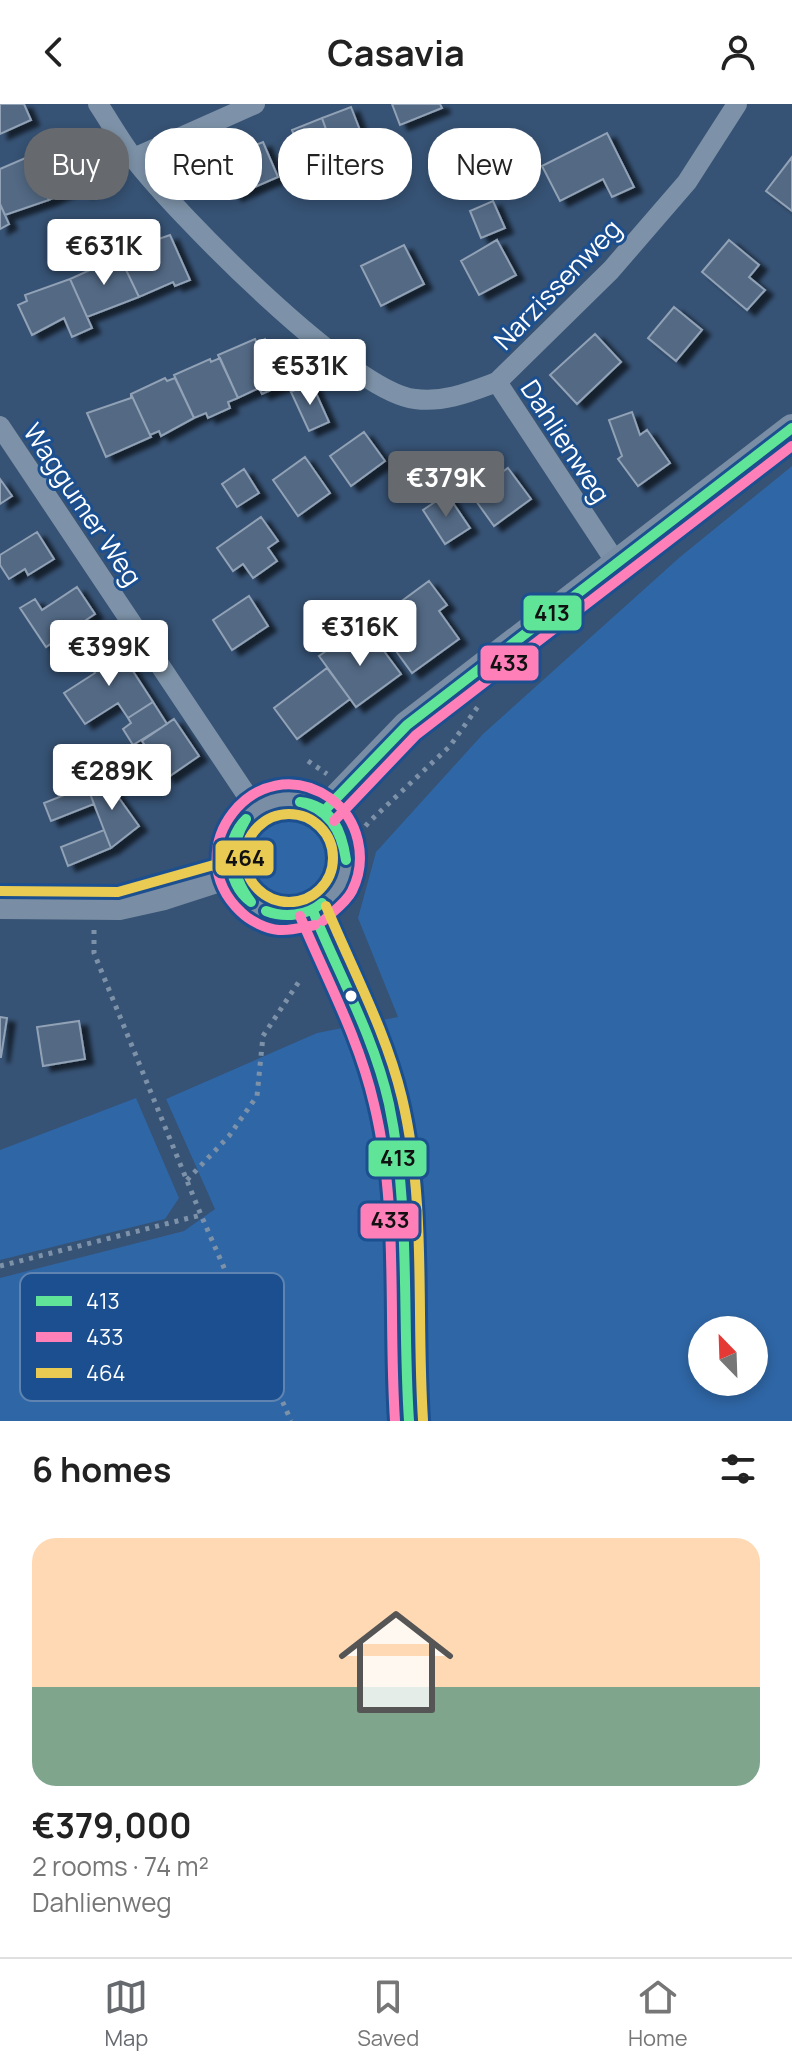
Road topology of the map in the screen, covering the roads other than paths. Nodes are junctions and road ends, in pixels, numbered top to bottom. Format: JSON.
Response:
{"nodes":[{"id":1,"x":98,"y":104,"type":"edge"},
{"id":2,"x":255,"y":104,"type":"edge"},
{"id":3,"x":737,"y":104,"type":"edge"},
{"id":4,"x":134,"y":158,"type":"junction"},
{"id":5,"x":497,"y":382,"type":"junction"},
{"id":6,"x":0,"y":426,"type":"edge"},
{"id":7,"x":792,"y":428,"type":"edge"},
{"id":8,"x":617,"y":564,"type":"junction"},
{"id":9,"x":256,"y":809,"type":"junction"},
{"id":10,"x":324,"y":811,"type":"junction"},
{"id":11,"x":232,"y":874,"type":"junction"},
{"id":12,"x":0,"y":905,"type":"edge"},
{"id":13,"x":313,"y":911,"type":"junction"},
{"id":14,"x":409,"y":1421,"type":"edge"}],
"edges":[{"from":1,"to":4,"type":"street","name":"Dahlienweg"},
{"from":2,"to":4,"type":"street"},
{"from":3,"to":5,"type":"street","name":"Narzissenweg"},
{"from":4,"to":5,"type":"street","name":"Dahlienweg"},
{"from":5,"to":8,"type":"street","name":"Dahlienweg"},
{"from":6,"to":9,"type":"street","name":"Waggumer Weg"},
{"from":7,"to":8,"type":"main road"},
{"from":8,"to":10,"type":"main road"},
{"from":9,"to":10,"type":"main road"},
{"from":9,"to":11,"type":"main road"},
{"from":10,"to":13,"type":"main road"},
{"from":11,"to":12,"type":"main road"},
{"from":11,"to":13,"type":"main road"},
{"from":13,"to":14,"type":"main road"}]}
